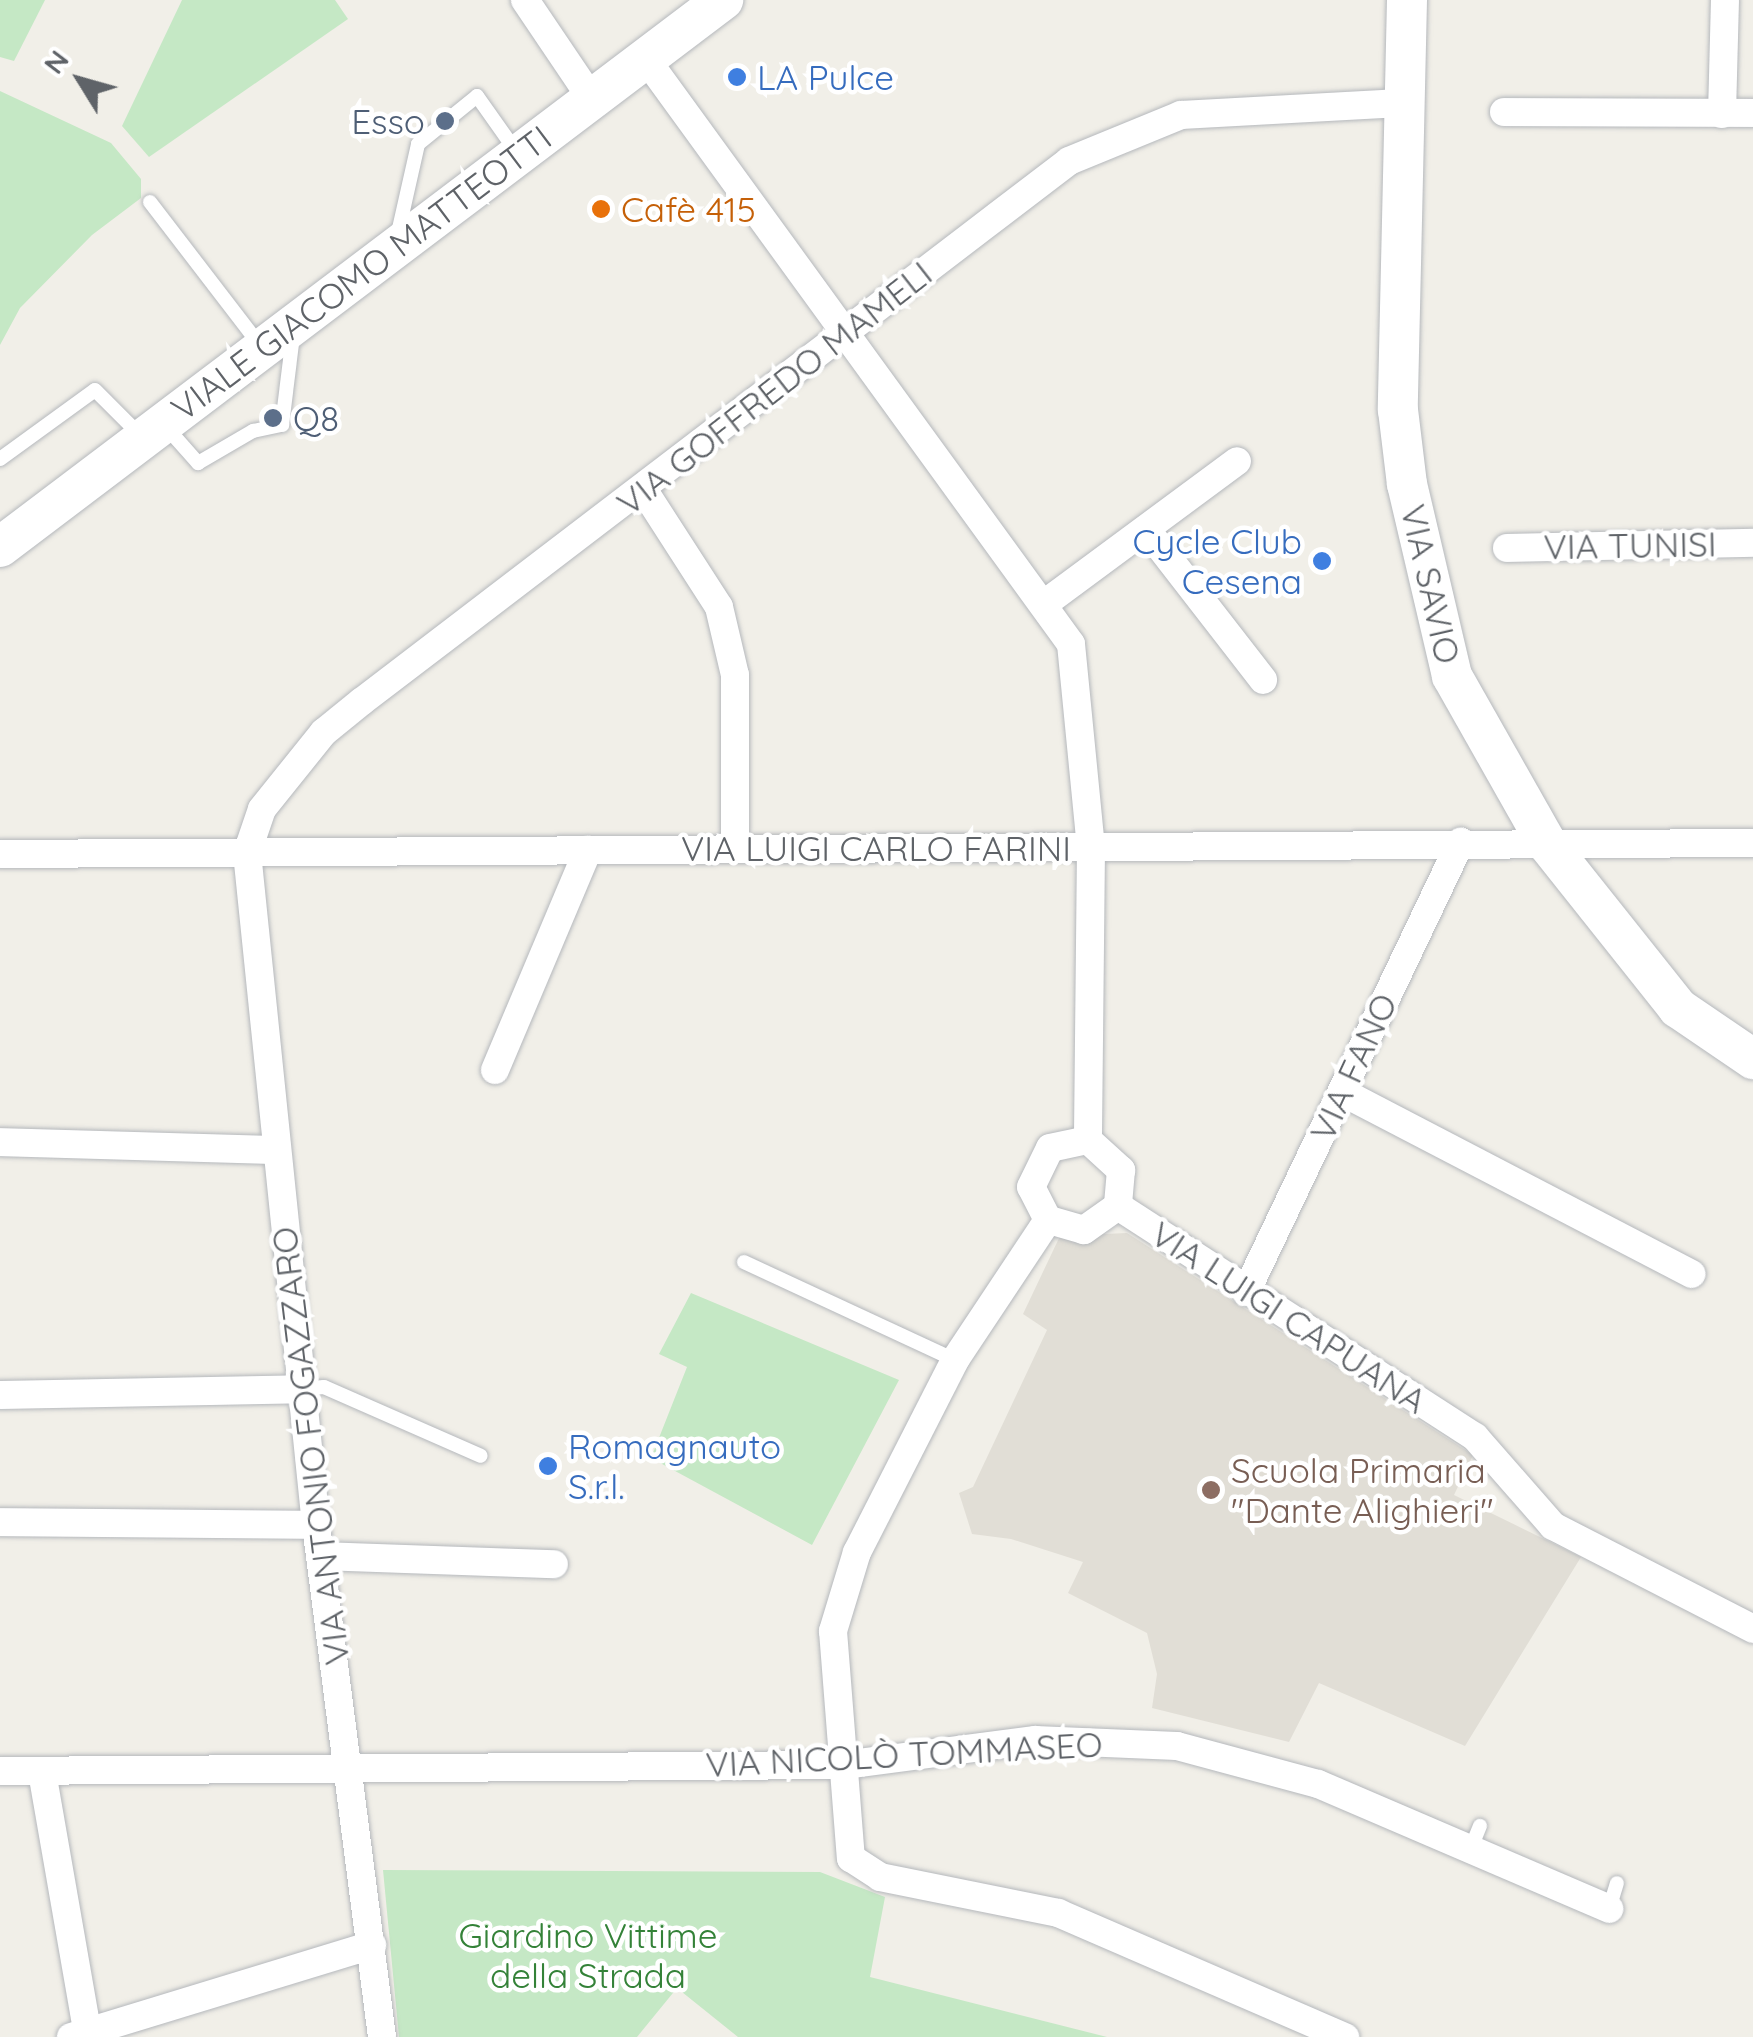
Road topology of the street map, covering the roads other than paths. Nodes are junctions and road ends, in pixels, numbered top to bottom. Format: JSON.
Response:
{"nodes":[{"id":1,"x":525,"y":0,"type":"edge"},
{"id":2,"x":722,"y":0,"type":"edge"},
{"id":3,"x":1406,"y":0,"type":"edge"},
{"id":4,"x":1724,"y":0,"type":"edge"},
{"id":5,"x":646,"y":59,"type":"junction"},
{"id":6,"x":591,"y":98,"type":"junction"},
{"id":7,"x":1400,"y":103,"type":"junction"},
{"id":8,"x":1504,"y":112,"type":"dead end"},
{"id":9,"x":1753,"y":113,"type":"edge"},
{"id":10,"x":1722,"y":114,"type":"junction"},
{"id":11,"x":519,"y":154,"type":"junction"},
{"id":12,"x":150,"y":202,"type":"dead end"},
{"id":13,"x":392,"y":252,"type":"junction"},
{"id":14,"x":847,"y":331,"type":"junction"},
{"id":15,"x":279,"y":338,"type":"junction"},
{"id":16,"x":153,"y":431,"type":"junction"},
{"id":17,"x":0,"y":460,"type":"edge"},
{"id":18,"x":1237,"y":461,"type":"dead end"},
{"id":19,"x":643,"y":489,"type":"junction"},
{"id":20,"x":1146,"y":529,"type":"junction"},
{"id":21,"x":1753,"y":543,"type":"edge"},
{"id":22,"x":0,"y":546,"type":"edge"},
{"id":23,"x":1507,"y":548,"type":"dead end"},
{"id":24,"x":1044,"y":604,"type":"junction"},
{"id":25,"x":1263,"y":680,"type":"dead end"},
{"id":26,"x":1461,"y":842,"type":"junction"},
{"id":27,"x":1546,"y":842,"type":"junction"},
{"id":28,"x":1753,"y":843,"type":"edge"},
{"id":29,"x":735,"y":845,"type":"junction"},
{"id":30,"x":1091,"y":848,"type":"junction"},
{"id":31,"x":588,"y":850,"type":"junction"},
{"id":32,"x":0,"y":854,"type":"edge"},
{"id":33,"x":247,"y":854,"type":"junction"},
{"id":34,"x":1753,"y":1059,"type":"edge"},
{"id":35,"x":495,"y":1070,"type":"dead end"},
{"id":36,"x":1342,"y":1092,"type":"junction"},
{"id":37,"x":1088,"y":1140,"type":"junction"},
{"id":38,"x":0,"y":1142,"type":"edge"},
{"id":39,"x":276,"y":1150,"type":"junction"},
{"id":40,"x":1118,"y":1206,"type":"junction"},
{"id":41,"x":1048,"y":1220,"type":"junction"},
{"id":42,"x":744,"y":1262,"type":"dead end"},
{"id":43,"x":1691,"y":1274,"type":"dead end"},
{"id":44,"x":1246,"y":1292,"type":"junction"},
{"id":45,"x":955,"y":1360,"type":"junction"},
{"id":46,"x":302,"y":1389,"type":"junction"},
{"id":47,"x":0,"y":1395,"type":"edge"},
{"id":48,"x":481,"y":1456,"type":"dead end"},
{"id":49,"x":0,"y":1522,"type":"edge"},
{"id":50,"x":316,"y":1525,"type":"junction"},
{"id":51,"x":320,"y":1556,"type":"junction"},
{"id":52,"x":554,"y":1564,"type":"dead end"},
{"id":53,"x":1753,"y":1630,"type":"edge"},
{"id":54,"x":844,"y":1764,"type":"junction"},
{"id":55,"x":348,"y":1767,"type":"junction"},
{"id":56,"x":0,"y":1771,"type":"edge"},
{"id":57,"x":42,"y":1772,"type":"junction"},
{"id":58,"x":1613,"y":1896,"type":"dead end"},
{"id":59,"x":372,"y":1945,"type":"junction"},
{"id":60,"x":79,"y":2034,"type":"edge"},
{"id":61,"x":382,"y":2037,"type":"edge"},
{"id":62,"x":1345,"y":2037,"type":"edge"}],
"edges":[{"from":1,"to":6,"type":"street"},
{"from":2,"to":5,"type":"street","name":"VIALE GIACOMO MATTEOTTI"},
{"from":3,"to":7,"type":"street","name":"VIA SAVIO"},
{"from":4,"to":10,"type":"street"},
{"from":5,"to":6,"type":"street","name":"VIALE GIACOMO MATTEOTTI"},
{"from":5,"to":14,"type":"street"},
{"from":6,"to":11,"type":"street","name":"VIALE GIACOMO MATTEOTTI"},
{"from":7,"to":14,"type":"street","name":"VIA GOFFREDO MAMELI"},
{"from":7,"to":27,"type":"street","name":"VIA SAVIO"},
{"from":8,"to":10,"type":"street"},
{"from":9,"to":10,"type":"street"},
{"from":11,"to":13,"type":"street","name":"VIALE GIACOMO MATTEOTTI"},
{"from":11,"to":13,"type":"lane"},
{"from":12,"to":15,"type":"lane"},
{"from":13,"to":15,"type":"street","name":"VIALE GIACOMO MATTEOTTI"},
{"from":14,"to":19,"type":"street","name":"VIA GOFFREDO MAMELI"},
{"from":14,"to":24,"type":"street"},
{"from":15,"to":16,"type":"street","name":"VIALE GIACOMO MATTEOTTI"},
{"from":15,"to":16,"type":"lane"},
{"from":16,"to":17,"type":"lane"},
{"from":16,"to":22,"type":"street","name":"VIALE GIACOMO MATTEOTTI"},
{"from":18,"to":20,"type":"street"},
{"from":19,"to":29,"type":"street"},
{"from":19,"to":33,"type":"street","name":"VIA GOFFREDO MAMELI"},
{"from":20,"to":24,"type":"street"},
{"from":20,"to":25,"type":"street"},
{"from":21,"to":23,"type":"street","name":"VIA TUNISI"},
{"from":24,"to":30,"type":"street"},
{"from":26,"to":27,"type":"street","name":"VIA LUIGI CARLO FARINI"},
{"from":26,"to":30,"type":"street","name":"VIA LUIGI CARLO FARINI"},
{"from":26,"to":36,"type":"street","name":"VIA FANO"},
{"from":27,"to":28,"type":"street","name":"VIA LUIGI CARLO FARINI"},
{"from":27,"to":34,"type":"street","name":"VIA SAVIO"},
{"from":29,"to":30,"type":"street","name":"VIA LUIGI CARLO FARINI"},
{"from":29,"to":31,"type":"street","name":"VIA LUIGI CARLO FARINI"},
{"from":30,"to":37,"type":"street"},
{"from":31,"to":33,"type":"street","name":"VIA LUIGI CARLO FARINI"},
{"from":31,"to":35,"type":"street"},
{"from":32,"to":33,"type":"street","name":"VIA LUIGI CARLO FARINI"},
{"from":33,"to":39,"type":"street","name":"VIA ANTONIO FOGAZZARO"},
{"from":36,"to":43,"type":"street"},
{"from":36,"to":44,"type":"street","name":"VIA FANO"},
{"from":37,"to":40,"type":"street"},
{"from":37,"to":41,"type":"street"},
{"from":38,"to":39,"type":"street"},
{"from":39,"to":46,"type":"street","name":"VIA ANTONIO FOGAZZARO"},
{"from":40,"to":41,"type":"street"},
{"from":40,"to":44,"type":"street","name":"VIA LUIGI CAPUANA"},
{"from":41,"to":45,"type":"street"},
{"from":42,"to":45,"type":"lane"},
{"from":44,"to":53,"type":"street","name":"VIA LUIGI CAPUANA"},
{"from":45,"to":54,"type":"street"},
{"from":46,"to":47,"type":"street"},
{"from":46,"to":48,"type":"lane"},
{"from":46,"to":50,"type":"street","name":"VIA ANTONIO FOGAZZARO"},
{"from":49,"to":50,"type":"street"},
{"from":50,"to":51,"type":"street","name":"VIA ANTONIO FOGAZZARO"},
{"from":51,"to":52,"type":"street"},
{"from":51,"to":55,"type":"street","name":"VIA ANTONIO FOGAZZARO"},
{"from":54,"to":55,"type":"street","name":"VIA NICOLÒ TOMMASEO"},
{"from":54,"to":58,"type":"street","name":"VIA NICOLÒ TOMMASEO"},
{"from":54,"to":62,"type":"street"},
{"from":55,"to":57,"type":"street","name":"VIA NICOLÒ TOMMASEO"},
{"from":55,"to":59,"type":"street","name":"VIA ANTONIO FOGAZZARO"},
{"from":56,"to":57,"type":"street","name":"VIA NICOLÒ TOMMASEO"},
{"from":57,"to":60,"type":"street"},
{"from":59,"to":60,"type":"street"},
{"from":59,"to":61,"type":"street","name":"VIA ANTONIO FOGAZZARO"}]}
